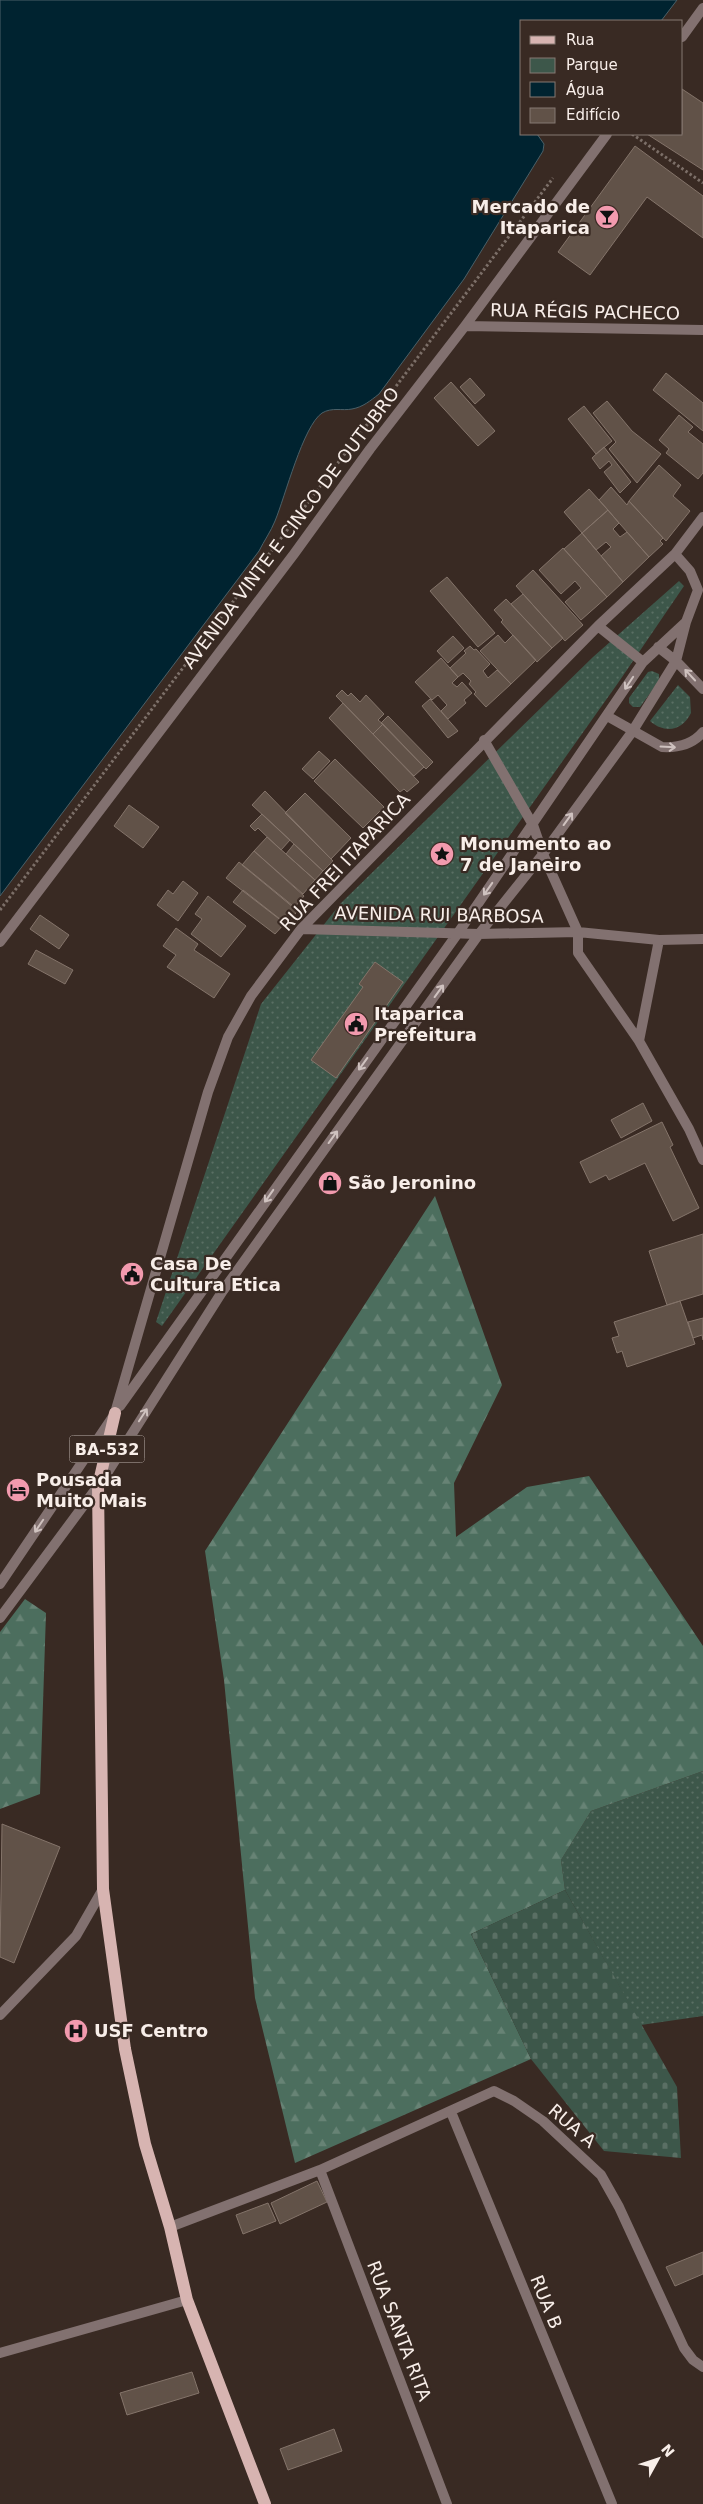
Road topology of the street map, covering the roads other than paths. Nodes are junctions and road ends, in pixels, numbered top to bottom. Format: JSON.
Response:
{"nodes":[{"id":1,"x":703,"y":8,"type":"edge"},
{"id":2,"x":683,"y":36,"type":"edge"},
{"id":3,"x":606,"y":135,"type":"edge"},
{"id":4,"x":466,"y":326,"type":"junction"},
{"id":5,"x":703,"y":330,"type":"edge"},
{"id":6,"x":703,"y":518,"type":"edge"},
{"id":7,"x":676,"y":554,"type":"junction"},
{"id":8,"x":686,"y":622,"type":"junction"},
{"id":9,"x":598,"y":626,"type":"junction"},
{"id":10,"x":658,"y":647,"type":"junction"},
{"id":11,"x":676,"y":661,"type":"junction"},
{"id":12,"x":643,"y":662,"type":"junction"},
{"id":13,"x":703,"y":689,"type":"edge"},
{"id":14,"x":607,"y":716,"type":"junction"},
{"id":15,"x":632,"y":732,"type":"junction"},
{"id":16,"x":703,"y":732,"type":"edge"},
{"id":17,"x":484,"y":740,"type":"junction"},
{"id":18,"x":533,"y":825,"type":"junction"},
{"id":19,"x":543,"y":854,"type":"junction"},
{"id":20,"x":301,"y":929,"type":"junction"},
{"id":21,"x":578,"y":932,"type":"junction"},
{"id":22,"x":458,"y":933,"type":"junction"},
{"id":23,"x":479,"y":934,"type":"junction"},
{"id":24,"x":703,"y":939,"type":"edge"},
{"id":25,"x":659,"y":940,"type":"junction"},
{"id":26,"x":0,"y":942,"type":"edge"},
{"id":27,"x":639,"y":1042,"type":"junction"},
{"id":28,"x":302,"y":1149,"type":"junction"},
{"id":29,"x":316,"y":1160,"type":"junction"},
{"id":30,"x":703,"y":1160,"type":"edge"},
{"id":31,"x":210,"y":1281,"type":"junction"},
{"id":32,"x":222,"y":1292,"type":"junction"},
{"id":33,"x":116,"y":1413,"type":"junction"},
{"id":34,"x":98,"y":1486,"type":"junction"},
{"id":35,"x":0,"y":1584,"type":"edge"},
{"id":36,"x":0,"y":1618,"type":"edge"},
{"id":37,"x":102,"y":1889,"type":"junction"},
{"id":38,"x":0,"y":2015,"type":"edge"},
{"id":39,"x":451,"y":2112,"type":"junction"},
{"id":40,"x":320,"y":2170,"type":"junction"},
{"id":41,"x":170,"y":2227,"type":"junction"},
{"id":42,"x":187,"y":2300,"type":"junction"},
{"id":43,"x":0,"y":2353,"type":"edge"},
{"id":44,"x":703,"y":2367,"type":"edge"},
{"id":45,"x":265,"y":2504,"type":"edge"},
{"id":46,"x":446,"y":2504,"type":"edge"},
{"id":47,"x":612,"y":2504,"type":"edge"}],
"edges":[{"from":1,"to":2,"type":"street"},
{"from":3,"to":4,"type":"street","name":"AVENIDA VINTE E CINCO DE OUTUBRO"},
{"from":4,"to":5,"type":"street","name":"RUA RÉGIS PACHECO"},
{"from":4,"to":26,"type":"street","name":"AVENIDA VINTE E CINCO DE OUTUBRO"},
{"from":6,"to":7,"type":"street","name":"RUA FREI ITAPARICA"},
{"from":7,"to":8,"type":"street","number":"BA-532"},
{"from":7,"to":9,"type":"street","name":"RUA FREI ITAPARICA","number":"BA-532"},
{"from":8,"to":10,"type":"street","number":"BA-532"},
{"from":8,"to":11,"type":"street","number":"BA-532"},
{"from":9,"to":12,"type":"street"},
{"from":9,"to":17,"type":"street","name":"RUA FREI ITAPARICA","number":"BA-532"},
{"from":10,"to":11,"type":"street"},
{"from":10,"to":12,"type":"street","number":"BA-532"},
{"from":13,"to":11,"type":"street","one_way":true},
{"from":11,"to":15,"type":"street","number":"BA-532"},
{"from":12,"to":14,"type":"street","number":"BA-532","one_way":true},
{"from":14,"to":15,"type":"street"},
{"from":14,"to":18,"type":"street","number":"BA-532"},
{"from":15,"to":16,"type":"street","one_way":true},
{"from":19,"to":15,"type":"street","number":"BA-532","one_way":true},
{"from":17,"to":18,"type":"street"},
{"from":17,"to":20,"type":"street","name":"RUA FREI ITAPARICA","number":"BA-532"},
{"from":18,"to":19,"type":"street"},
{"from":18,"to":22,"type":"street","number":"BA-532","one_way":true},
{"from":19,"to":21,"type":"street"},
{"from":19,"to":23,"type":"street","number":"BA-532"},
{"from":20,"to":22,"type":"street","name":"AVENIDA RUI BARBOSA"},
{"from":20,"to":33,"type":"street","name":"RUA FREI ITAPARICA","number":"BA-532"},
{"from":21,"to":23,"type":"street","name":"AVENIDA RUI BARBOSA"},
{"from":21,"to":25,"type":"street","name":"AVENIDA RUI BARBOSA"},
{"from":21,"to":27,"type":"street"},
{"from":22,"to":23,"type":"street","name":"AVENIDA RUI BARBOSA"},
{"from":22,"to":28,"type":"street","number":"BA-532","one_way":true},
{"from":29,"to":23,"type":"street","number":"BA-532","one_way":true},
{"from":24,"to":25,"type":"street","name":"AVENIDA RUI BARBOSA"},
{"from":25,"to":27,"type":"street"},
{"from":27,"to":30,"type":"street"},
{"from":28,"to":29,"type":"street"},
{"from":28,"to":31,"type":"street","number":"BA-532","one_way":true},
{"from":29,"to":32,"type":"street","number":"BA-532"},
{"from":31,"to":32,"type":"street"},
{"from":31,"to":33,"type":"street","number":"BA-532"},
{"from":34,"to":32,"type":"street","number":"BA-532","one_way":true},
{"from":33,"to":34,"type":"main road","number":"BA-532"},
{"from":33,"to":35,"type":"street","one_way":true},
{"from":34,"to":36,"type":"street"},
{"from":34,"to":37,"type":"main road","number":"BA-532"},
{"from":37,"to":38,"type":"street"},
{"from":37,"to":41,"type":"main road","number":"BA-532"},
{"from":39,"to":40,"type":"street","name":"RUA A"},
{"from":39,"to":44,"type":"street","name":"RUA A"},
{"from":39,"to":47,"type":"street","name":"RUA B"},
{"from":40,"to":41,"type":"street","name":"RUA A"},
{"from":40,"to":46,"type":"street","name":"RUA SANTA RITA"},
{"from":41,"to":42,"type":"main road","number":"BA-532"},
{"from":42,"to":43,"type":"street"},
{"from":42,"to":45,"type":"main road","number":"BA-532"}]}
